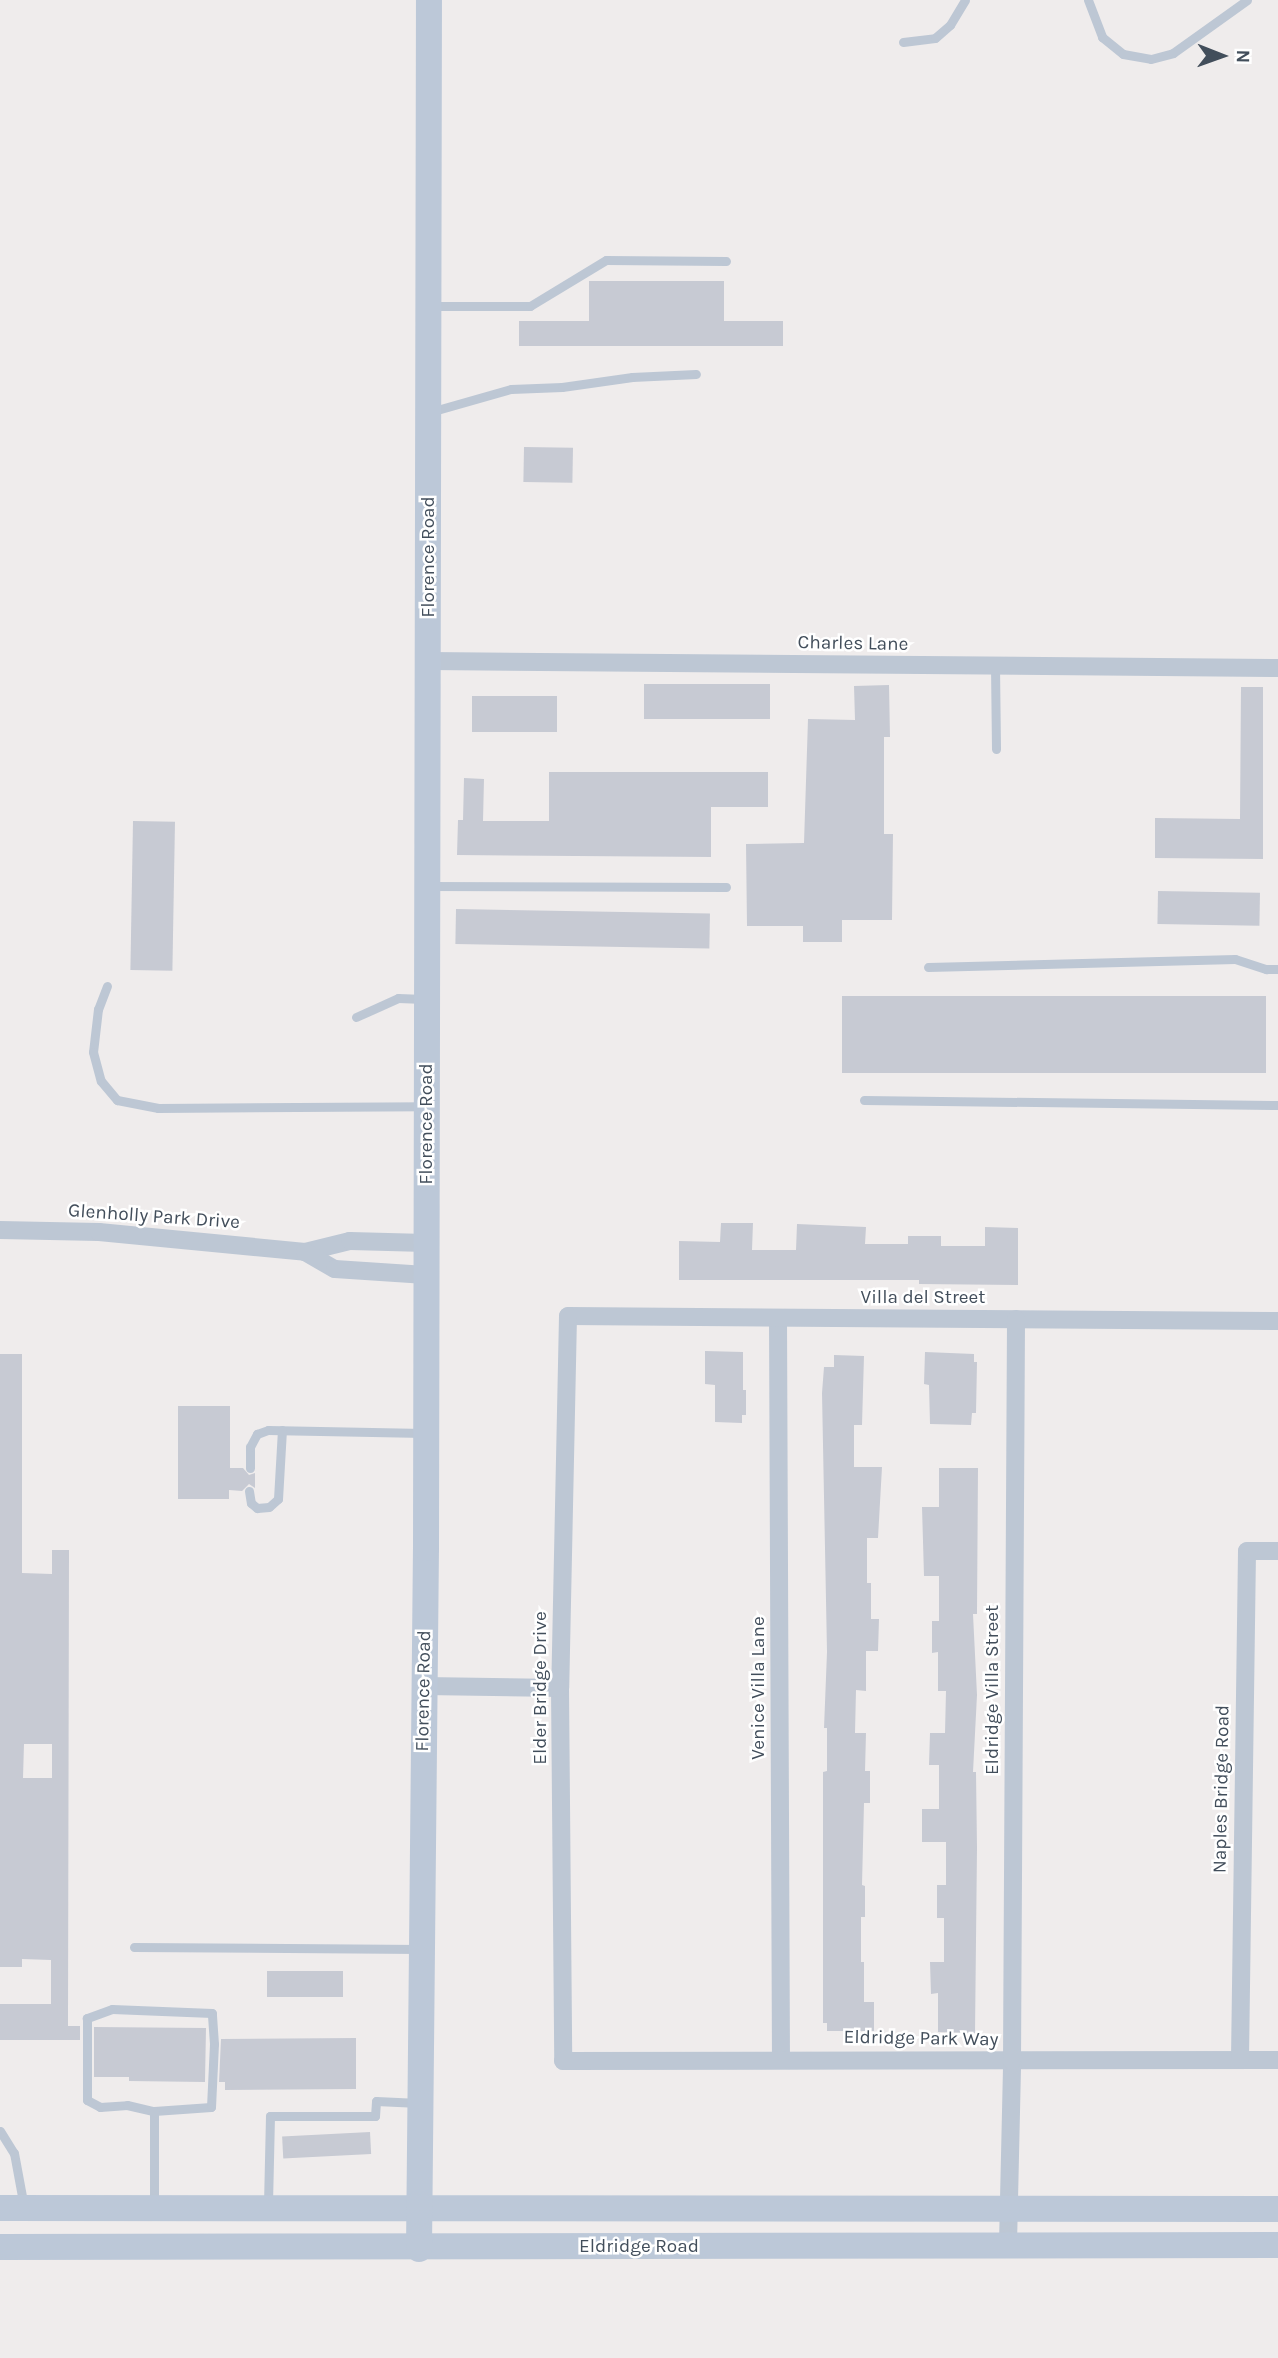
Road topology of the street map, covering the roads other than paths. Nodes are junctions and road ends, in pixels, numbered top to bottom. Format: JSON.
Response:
{"nodes":[{"id":1,"x":429,"y":0,"type":"edge"},
{"id":2,"x":965,"y":0,"type":"edge"},
{"id":3,"x":1088,"y":0,"type":"edge"},
{"id":4,"x":1247,"y":0,"type":"edge"},
{"id":5,"x":903,"y":42,"type":"dead end"},
{"id":6,"x":726,"y":261,"type":"dead end"},
{"id":7,"x":429,"y":306,"type":"junction"},
{"id":8,"x":696,"y":374,"type":"dead end"},
{"id":9,"x":429,"y":412,"type":"junction"},
{"id":10,"x":429,"y":661,"type":"junction"},
{"id":11,"x":995,"y":666,"type":"junction"},
{"id":12,"x":1278,"y":668,"type":"edge"},
{"id":13,"x":996,"y":749,"type":"dead end"},
{"id":14,"x":428,"y":886,"type":"junction"},
{"id":15,"x":726,"y":887,"type":"dead end"},
{"id":16,"x":928,"y":967,"type":"dead end"},
{"id":17,"x":1278,"y":969,"type":"edge"},
{"id":18,"x":107,"y":986,"type":"dead end"},
{"id":19,"x":427,"y":999,"type":"junction"},
{"id":20,"x":356,"y":1017,"type":"dead end"},
{"id":21,"x":864,"y":1100,"type":"dead end"},
{"id":22,"x":1278,"y":1105,"type":"edge"},
{"id":23,"x":427,"y":1106,"type":"junction"},
{"id":24,"x":0,"y":1230,"type":"edge"},
{"id":25,"x":426,"y":1243,"type":"junction"},
{"id":26,"x":304,"y":1252,"type":"junction"},
{"id":27,"x":426,"y":1275,"type":"junction"},
{"id":28,"x":568,"y":1316,"type":"joint"},
{"id":29,"x":778,"y":1318,"type":"junction"},
{"id":30,"x":1016,"y":1319,"type":"junction"},
{"id":31,"x":1278,"y":1321,"type":"edge"},
{"id":32,"x":282,"y":1430,"type":"junction"},
{"id":33,"x":426,"y":1433,"type":"junction"},
{"id":34,"x":250,"y":1468,"type":"dead end"},
{"id":35,"x":249,"y":1491,"type":"dead end"},
{"id":36,"x":1278,"y":1551,"type":"edge"},
{"id":37,"x":424,"y":1686,"type":"junction"},
{"id":38,"x":560,"y":1688,"type":"junction"},
{"id":39,"x":134,"y":1947,"type":"dead end"},
{"id":40,"x":423,"y":1949,"type":"junction"},
{"id":41,"x":781,"y":2058,"type":"junction"},
{"id":42,"x":1240,"y":2059,"type":"junction"},
{"id":43,"x":1278,"y":2060,"type":"edge"},
{"id":44,"x":563,"y":2061,"type":"joint"},
{"id":45,"x":1012,"y":2061,"type":"junction"},
{"id":46,"x":421,"y":2103,"type":"junction"},
{"id":47,"x":154,"y":2111,"type":"junction"},
{"id":48,"x":0,"y":2131,"type":"edge"},
{"id":49,"x":12,"y":2208,"type":"edge"},
{"id":50,"x":1007,"y":2208,"type":"junction"},
{"id":51,"x":1278,"y":2209,"type":"edge"},
{"id":52,"x":155,"y":2210,"type":"junction"},
{"id":53,"x":268,"y":2210,"type":"junction"},
{"id":54,"x":419,"y":2210,"type":"junction"},
{"id":55,"x":1008,"y":2244,"type":"junction"},
{"id":56,"x":1278,"y":2245,"type":"edge"},
{"id":57,"x":0,"y":2247,"type":"edge"},
{"id":58,"x":419,"y":2249,"type":"junction"}],
"edges":[{"from":1,"to":7,"type":"main road","name":"Florence Road"},
{"from":2,"to":5,"type":"lane"},
{"from":3,"to":4,"type":"lane"},
{"from":6,"to":7,"type":"lane"},
{"from":7,"to":9,"type":"main road","name":"Florence Road"},
{"from":8,"to":9,"type":"lane"},
{"from":9,"to":10,"type":"main road","name":"Florence Road"},
{"from":10,"to":11,"type":"street","name":"Charles Lane"},
{"from":10,"to":14,"type":"main road","name":"Florence Road"},
{"from":11,"to":12,"type":"street","name":"Charles Lane"},
{"from":11,"to":13,"type":"lane"},
{"from":14,"to":15,"type":"lane"},
{"from":14,"to":19,"type":"main road","name":"Florence Road"},
{"from":16,"to":17,"type":"lane"},
{"from":18,"to":23,"type":"lane"},
{"from":19,"to":20,"type":"lane"},
{"from":19,"to":23,"type":"main road","name":"Florence Road"},
{"from":21,"to":22,"type":"lane"},
{"from":23,"to":25,"type":"main road","name":"Florence Road"},
{"from":24,"to":26,"type":"street","name":"Glenholly Park Drive"},
{"from":25,"to":26,"type":"street","name":"Glenholly Park Drive"},
{"from":25,"to":27,"type":"main road","name":"Florence Road"},
{"from":26,"to":27,"type":"street","name":"Glenholly Park Drive"},
{"from":27,"to":33,"type":"main road","name":"Florence Road"},
{"from":28,"to":29,"type":"street","name":"Villa del Street"},
{"from":28,"to":38,"type":"street","name":"Elder Bridge Drive"},
{"from":29,"to":30,"type":"street","name":"Villa del Street"},
{"from":29,"to":41,"type":"street","name":"Venice Villa Lane"},
{"from":30,"to":31,"type":"street","name":"Villa del Street"},
{"from":30,"to":45,"type":"street","name":"Eldridge Villa Street"},
{"from":32,"to":33,"type":"lane"},
{"from":32,"to":34,"type":"lane"},
{"from":32,"to":35,"type":"lane"},
{"from":33,"to":37,"type":"main road","name":"Florence Road"},
{"from":36,"to":42,"type":"street","name":"Naples Bridge Road"},
{"from":37,"to":38,"type":"street"},
{"from":37,"to":40,"type":"main road","name":"Florence Road"},
{"from":38,"to":44,"type":"street","name":"Elder Bridge Drive"},
{"from":39,"to":40,"type":"lane"},
{"from":40,"to":46,"type":"main road","name":"Florence Road"},
{"from":41,"to":44,"type":"street","name":"Eldridge Park Way"},
{"from":41,"to":45,"type":"street","name":"Eldridge Park Way"},
{"from":42,"to":43,"type":"street","name":"Eldridge Park Way"},
{"from":42,"to":45,"type":"street","name":"Eldridge Park Way"},
{"from":45,"to":50,"type":"street","name":"Eldridge Villa Street"},
{"from":46,"to":53,"type":"lane"},
{"from":46,"to":54,"type":"main road","name":"Florence Road"},
{"from":47,"to":47,"type":"lane"},
{"from":47,"to":52,"type":"lane"},
{"from":48,"to":49,"type":"lane"},
{"from":49,"to":52,"type":"main road","name":"Eldridge Road"},
{"from":50,"to":51,"type":"main road","name":"Eldridge Road"},
{"from":50,"to":54,"type":"main road","name":"Eldridge Road"},
{"from":50,"to":55,"type":"street","name":"Eldridge Villa Street"},
{"from":52,"to":53,"type":"main road","name":"Eldridge Road"},
{"from":53,"to":54,"type":"main road","name":"Eldridge Road"},
{"from":54,"to":58,"type":"main road","name":"Florence Road"},
{"from":55,"to":56,"type":"main road","name":"Eldridge Road"},
{"from":55,"to":58,"type":"main road","name":"Eldridge Road"},
{"from":57,"to":58,"type":"main road","name":"Eldridge Road"}]}
